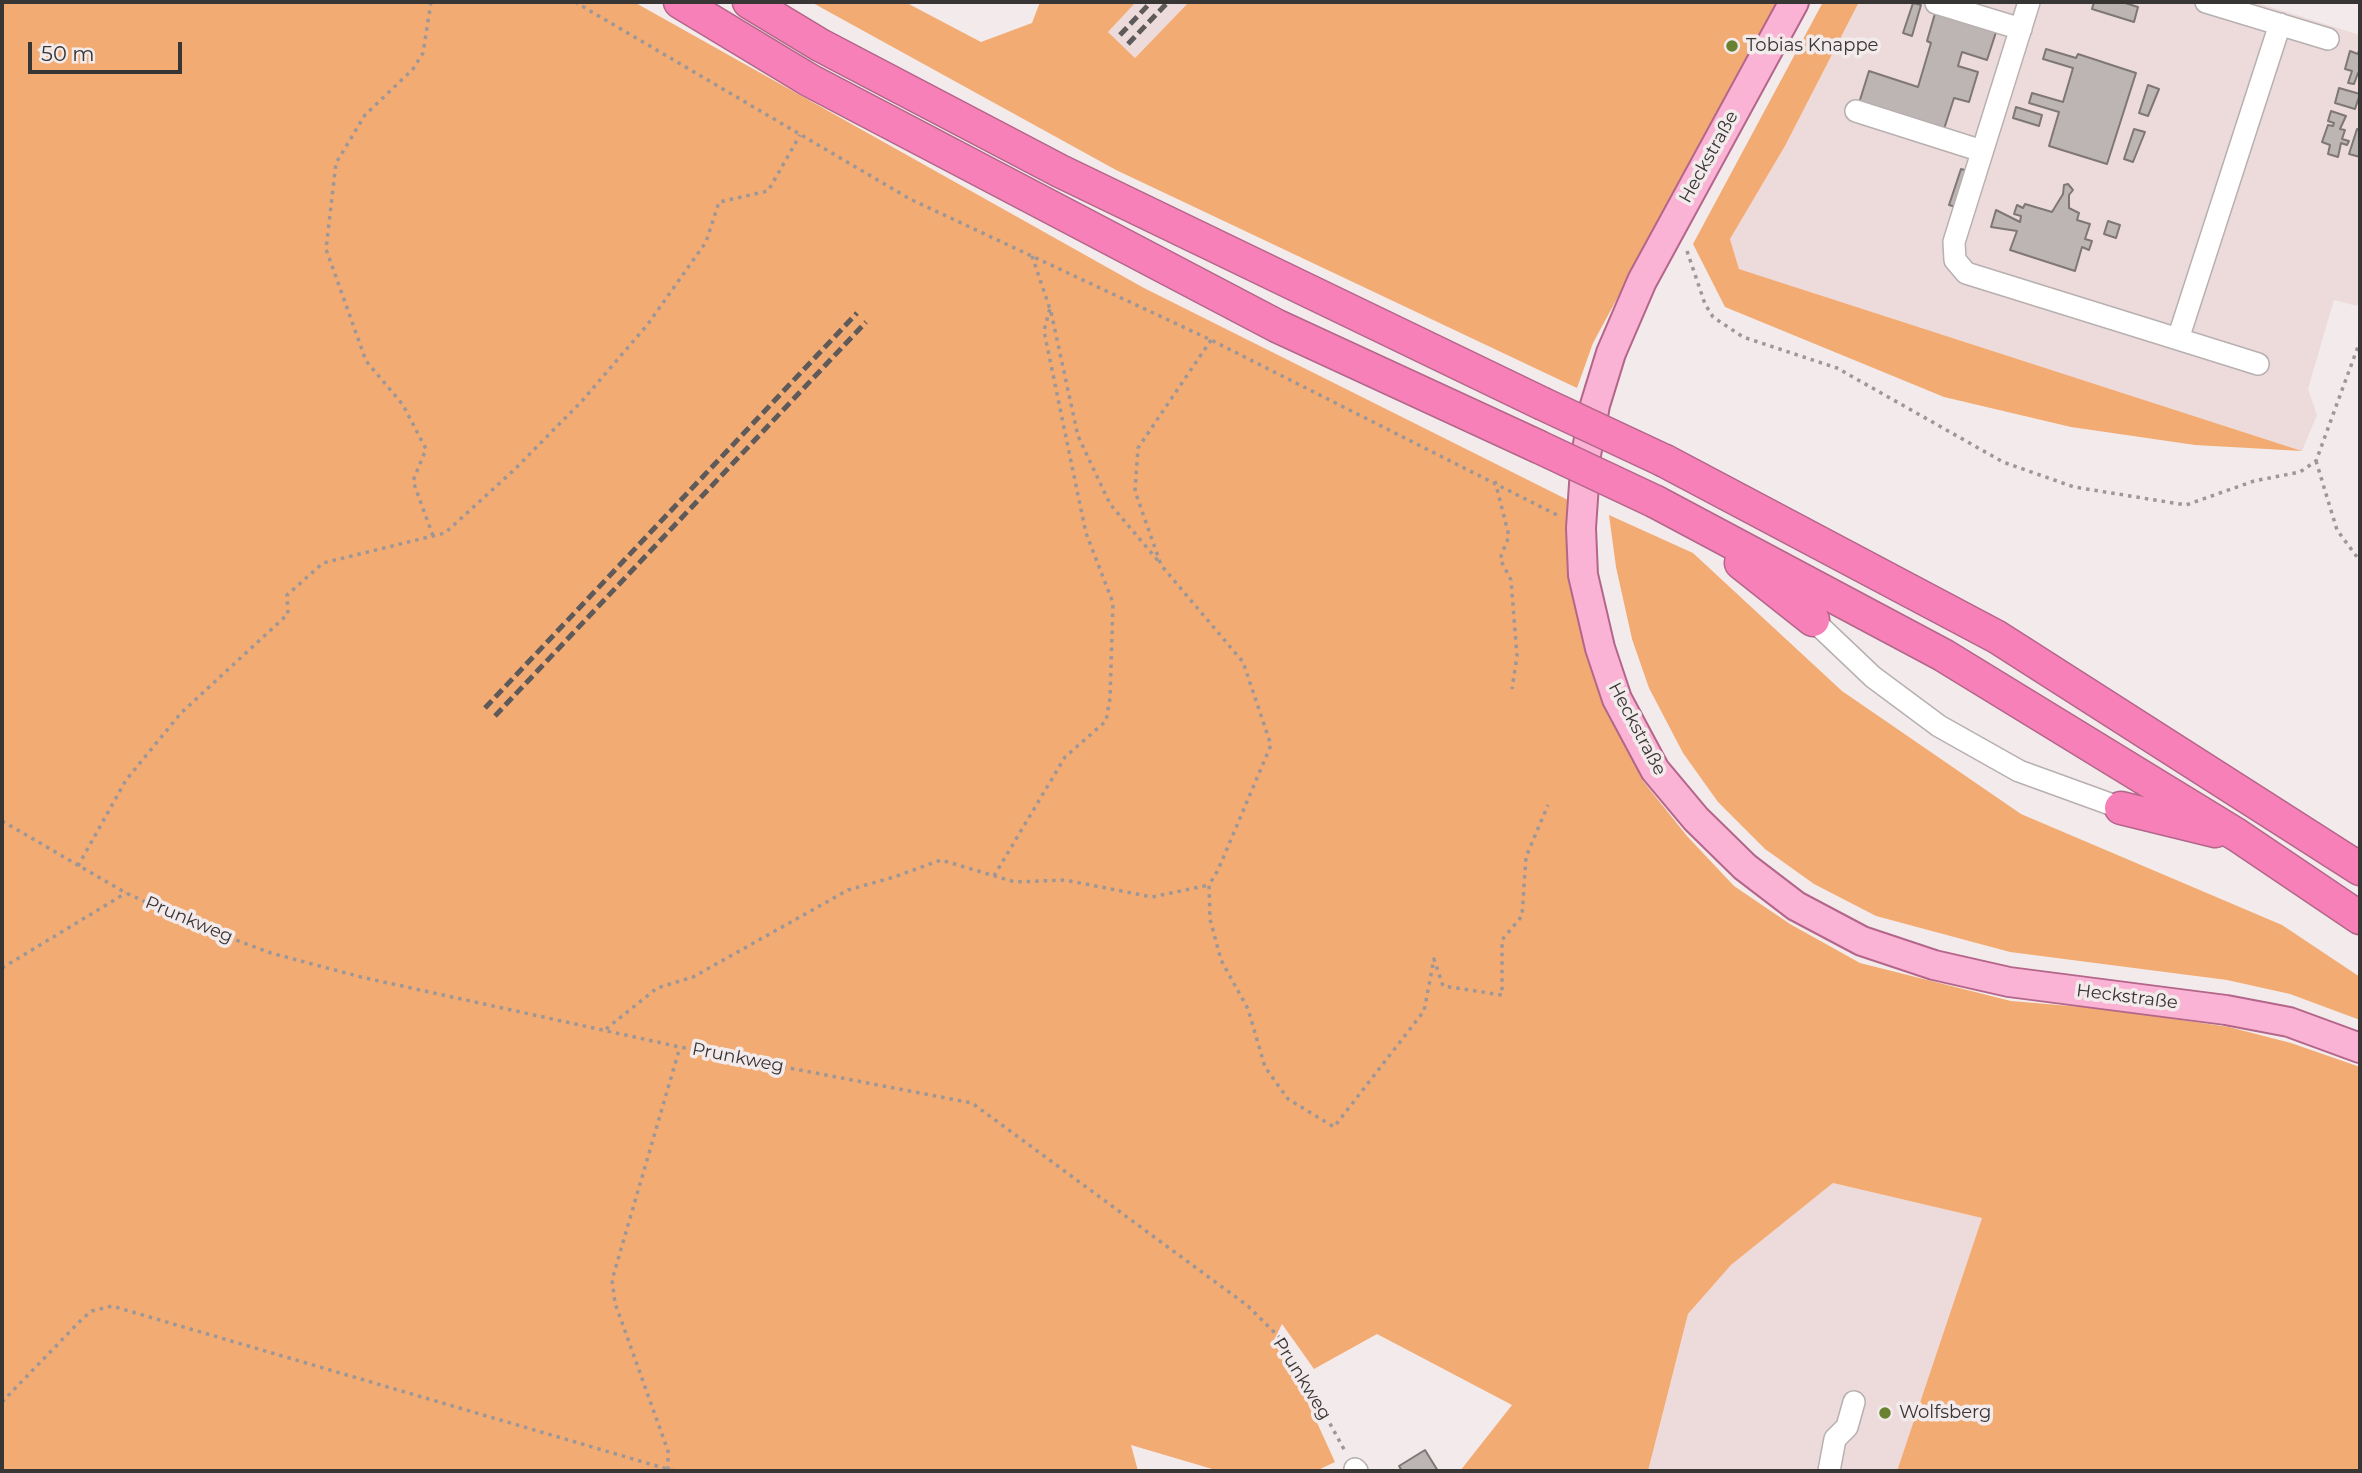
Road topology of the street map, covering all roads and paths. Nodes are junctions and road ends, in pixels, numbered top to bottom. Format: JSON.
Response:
{"nodes":[{"id":1,"x":431,"y":2,"type":"edge"},
{"id":2,"x":575,"y":2,"type":"edge"},
{"id":3,"x":680,"y":2,"type":"edge"},
{"id":4,"x":749,"y":2,"type":"edge"},
{"id":5,"x":1794,"y":2,"type":"edge"},
{"id":6,"x":2029,"y":2,"type":"edge"},
{"id":7,"x":2206,"y":2,"type":"edge"},
{"id":8,"x":1936,"y":3,"type":"edge"},
{"id":9,"x":2280,"y":24,"type":"junction"},
{"id":10,"x":2021,"y":29,"type":"junction"},
{"id":11,"x":2329,"y":39,"type":"dead end"},
{"id":12,"x":1856,"y":111,"type":"dead end"},
{"id":13,"x":800,"y":134,"type":"junction"},
{"id":14,"x":1982,"y":152,"type":"junction"},
{"id":15,"x":1666,"y":234,"type":"junction"},
{"id":16,"x":1032,"y":256,"type":"junction"},
{"id":17,"x":1050,"y":308,"type":"junction"},
{"id":18,"x":2178,"y":339,"type":"junction"},
{"id":19,"x":1211,"y":340,"type":"junction"},
{"id":20,"x":2360,"y":341,"type":"edge"},
{"id":21,"x":2258,"y":364,"type":"dead end"},
{"id":22,"x":2316,"y":461,"type":"junction"},
{"id":23,"x":1495,"y":481,"type":"junction"},
{"id":24,"x":1692,"y":521,"type":"junction"},
{"id":25,"x":1581,"y":528,"type":"junction"},
{"id":26,"x":433,"y":536,"type":"junction"},
{"id":27,"x":2360,"y":561,"type":"edge"},
{"id":28,"x":1161,"y":565,"type":"junction"},
{"id":29,"x":1813,"y":620,"type":"joint"},
{"id":30,"x":1512,"y":689,"type":"dead end"},
{"id":31,"x":1548,"y":805,"type":"dead end"},
{"id":32,"x":2121,"y":808,"type":"joint"},
{"id":33,"x":2,"y":821,"type":"edge"},
{"id":34,"x":2237,"y":835,"type":"junction"},
{"id":35,"x":78,"y":866,"type":"junction"},
{"id":36,"x":2360,"y":869,"type":"edge"},
{"id":37,"x":994,"y":876,"type":"junction"},
{"id":38,"x":1209,"y":885,"type":"junction"},
{"id":39,"x":126,"y":893,"type":"junction"},
{"id":40,"x":2360,"y":918,"type":"edge"},
{"id":41,"x":2,"y":968,"type":"edge"},
{"id":42,"x":605,"y":1029,"type":"junction"},
{"id":43,"x":680,"y":1047,"type":"junction"},
{"id":44,"x":2360,"y":1048,"type":"edge"},
{"id":45,"x":2,"y":1402,"type":"edge"},
{"id":46,"x":1854,"y":1402,"type":"dead end"},
{"id":47,"x":668,"y":1469,"type":"junction"},
{"id":48,"x":1356,"y":1470,"type":"edge"},
{"id":49,"x":674,"y":1471,"type":"edge"},
{"id":50,"x":1829,"y":1471,"type":"edge"}],
"edges":[{"from":1,"to":26,"type":"path"},
{"from":2,"to":13,"type":"path"},
{"from":3,"to":24,"type":"highway","bridge":true},
{"from":4,"to":36,"type":"highway","bridge":true},
{"from":5,"to":15,"type":"main road","name":"Heckstraße"},
{"from":6,"to":10,"type":"lane"},
{"from":7,"to":9,"type":"lane"},
{"from":8,"to":10,"type":"lane"},
{"from":9,"to":11,"type":"lane"},
{"from":9,"to":18,"type":"lane"},
{"from":10,"to":14,"type":"lane"},
{"from":12,"to":14,"type":"lane"},
{"from":13,"to":16,"type":"path"},
{"from":13,"to":26,"type":"path"},
{"from":14,"to":18,"type":"lane"},
{"from":15,"to":22,"type":"path"},
{"from":15,"to":25,"type":"main road","name":"Heckstraße"},
{"from":16,"to":17,"type":"path"},
{"from":16,"to":19,"type":"path"},
{"from":17,"to":28,"type":"path"},
{"from":17,"to":37,"type":"path"},
{"from":18,"to":21,"type":"lane"},
{"from":19,"to":23,"type":"path"},
{"from":19,"to":28,"type":"path"},
{"from":20,"to":22,"type":"path"},
{"from":22,"to":27,"type":"path"},
{"from":23,"to":25,"type":"path"},
{"from":23,"to":30,"type":"path"},
{"from":24,"to":29,"type":"highway"},
{"from":24,"to":34,"type":"highway"},
{"from":25,"to":44,"type":"main road","name":"Heckstraße"},
{"from":26,"to":35,"type":"path"},
{"from":28,"to":38,"type":"path"},
{"from":29,"to":32,"type":"lane"},
{"from":31,"to":38,"type":"path"},
{"from":32,"to":34,"type":"highway"},
{"from":33,"to":35,"type":"path","name":"Prunkweg"},
{"from":34,"to":40,"type":"highway"},
{"from":35,"to":39,"type":"path","name":"Prunkweg"},
{"from":37,"to":38,"type":"path"},
{"from":37,"to":42,"type":"path"},
{"from":39,"to":41,"type":"path"},
{"from":39,"to":42,"type":"path","name":"Prunkweg"},
{"from":42,"to":43,"type":"path","name":"Prunkweg"},
{"from":43,"to":47,"type":"path"},
{"from":43,"to":48,"type":"path","name":"Prunkweg"},
{"from":45,"to":47,"type":"path"},
{"from":46,"to":50,"type":"lane"},
{"from":47,"to":49,"type":"path"}]}
